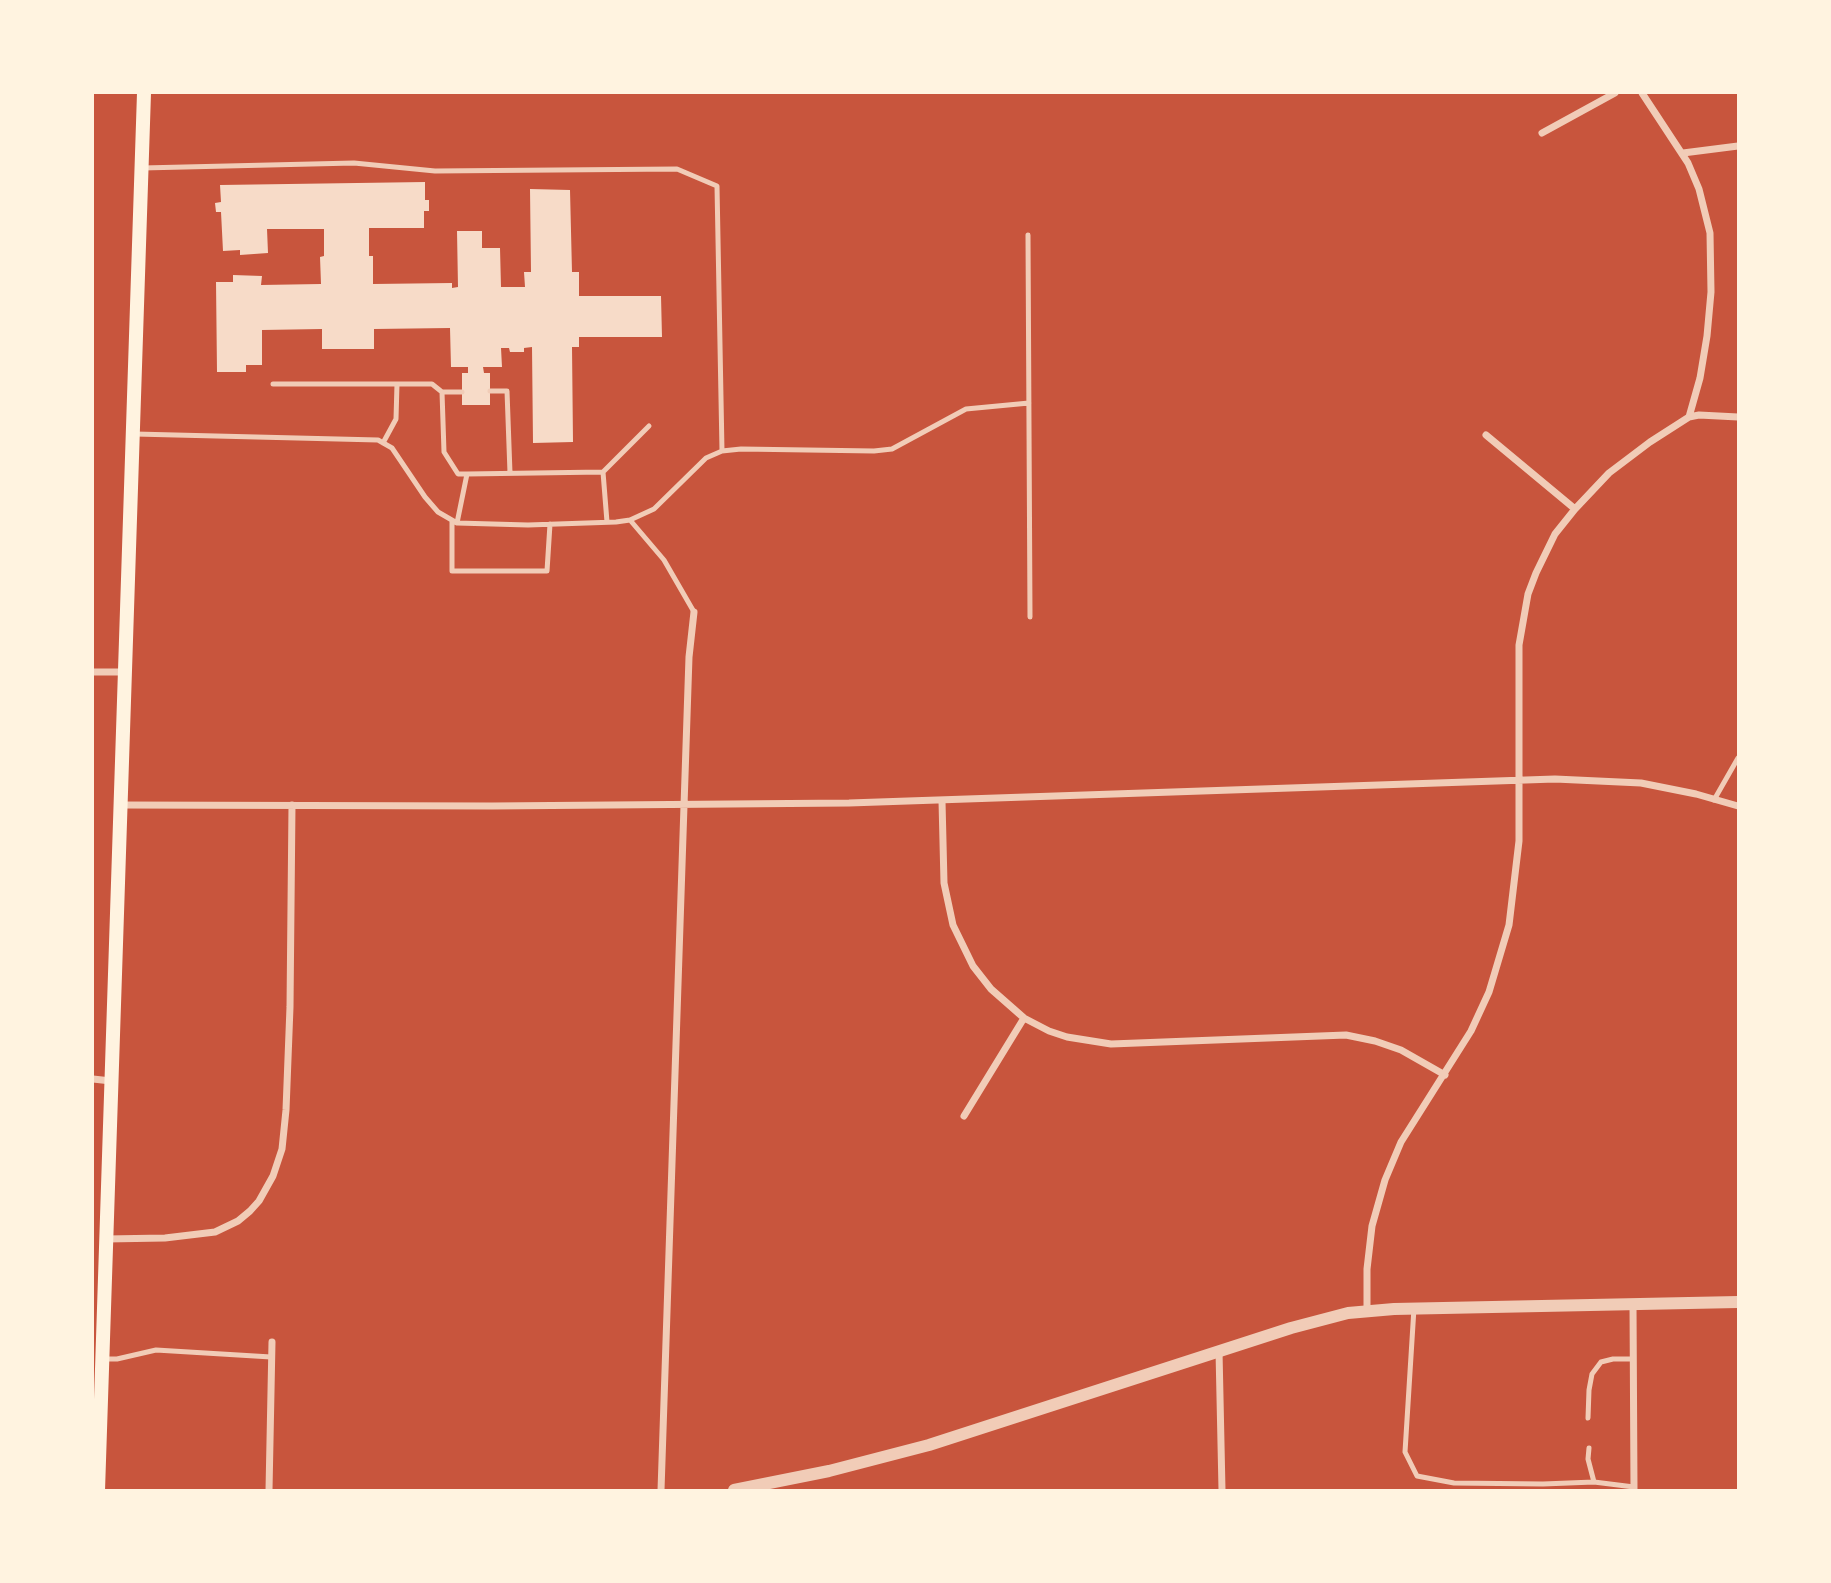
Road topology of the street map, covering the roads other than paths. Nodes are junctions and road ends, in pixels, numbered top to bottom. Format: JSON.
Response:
{"nodes":[{"id":1,"x":144,"y":93,"type":"edge"},
{"id":2,"x":1615,"y":93,"type":"edge"},
{"id":3,"x":1642,"y":93,"type":"edge"},
{"id":4,"x":1542,"y":133,"type":"dead end"},
{"id":5,"x":1738,"y":146,"type":"edge"},
{"id":6,"x":1683,"y":153,"type":"junction"},
{"id":7,"x":141,"y":168,"type":"junction"},
{"id":8,"x":1028,"y":235,"type":"dead end"},
{"id":9,"x":273,"y":384,"type":"dead end"},
{"id":10,"x":397,"y":384,"type":"junction"},
{"id":11,"x":490,"y":391,"type":"dead end"},
{"id":12,"x":442,"y":392,"type":"junction"},
{"id":13,"x":462,"y":392,"type":"dead end"},
{"id":14,"x":1029,"y":403,"type":"junction"},
{"id":15,"x":1689,"y":417,"type":"junction"},
{"id":16,"x":1738,"y":417,"type":"edge"},
{"id":17,"x":649,"y":426,"type":"dead end"},
{"id":18,"x":131,"y":434,"type":"junction"},
{"id":19,"x":1486,"y":435,"type":"dead end"},
{"id":20,"x":383,"y":443,"type":"junction"},
{"id":21,"x":722,"y":451,"type":"junction"},
{"id":22,"x":603,"y":472,"type":"junction"},
{"id":23,"x":510,"y":473,"type":"junction"},
{"id":24,"x":467,"y":474,"type":"junction"},
{"id":25,"x":1575,"y":509,"type":"junction"},
{"id":26,"x":629,"y":520,"type":"junction"},
{"id":27,"x":455,"y":522,"type":"junction"},
{"id":28,"x":607,"y":522,"type":"junction"},
{"id":29,"x":550,"y":524,"type":"junction"},
{"id":30,"x":694,"y":612,"type":"joint"},
{"id":31,"x":1030,"y":617,"type":"dead end"},
{"id":32,"x":93,"y":672,"type":"edge"},
{"id":33,"x":124,"y":672,"type":"junction"},
{"id":34,"x":1738,"y":758,"type":"edge"},
{"id":35,"x":1520,"y":780,"type":"junction"},
{"id":36,"x":1714,"y":800,"type":"junction"},
{"id":37,"x":942,"y":801,"type":"junction"},
{"id":38,"x":683,"y":804,"type":"junction"},
{"id":39,"x":120,"y":805,"type":"junction"},
{"id":40,"x":292,"y":805,"type":"junction"},
{"id":41,"x":1738,"y":806,"type":"edge"},
{"id":42,"x":1024,"y":1017,"type":"junction"},
{"id":43,"x":1445,"y":1074,"type":"junction"},
{"id":44,"x":93,"y":1079,"type":"edge"},
{"id":45,"x":111,"y":1081,"type":"junction"},
{"id":46,"x":964,"y":1116,"type":"dead end"},
{"id":47,"x":105,"y":1239,"type":"junction"},
{"id":48,"x":1738,"y":1302,"type":"edge"},
{"id":49,"x":1633,"y":1304,"type":"junction"},
{"id":50,"x":1414,"y":1308,"type":"junction"},
{"id":51,"x":1367,"y":1312,"type":"junction"},
{"id":52,"x":272,"y":1342,"type":"dead end"},
{"id":53,"x":1219,"y":1351,"type":"junction"},
{"id":54,"x":271,"y":1357,"type":"junction"},
{"id":55,"x":101,"y":1359,"type":"junction"},
{"id":56,"x":1633,"y":1359,"type":"junction"},
{"id":57,"x":1588,"y":1418,"type":"dead end"},
{"id":58,"x":1589,"y":1448,"type":"dead end"},
{"id":59,"x":1594,"y":1482,"type":"junction"},
{"id":60,"x":1634,"y":1489,"type":"edge"},
{"id":61,"x":98,"y":1490,"type":"edge"},
{"id":62,"x":269,"y":1490,"type":"edge"},
{"id":63,"x":661,"y":1490,"type":"edge"},
{"id":64,"x":734,"y":1490,"type":"edge"},
{"id":65,"x":1222,"y":1490,"type":"edge"}],
"edges":[{"from":1,"to":7,"type":"main road"},
{"from":2,"to":4,"type":"street"},
{"from":3,"to":6,"type":"street"},
{"from":5,"to":6,"type":"street"},
{"from":6,"to":15,"type":"street"},
{"from":7,"to":18,"type":"main road"},
{"from":7,"to":21,"type":"lane"},
{"from":8,"to":14,"type":"lane"},
{"from":9,"to":10,"type":"lane"},
{"from":10,"to":12,"type":"lane"},
{"from":10,"to":20,"type":"lane"},
{"from":11,"to":23,"type":"lane"},
{"from":12,"to":13,"type":"lane"},
{"from":12,"to":24,"type":"lane"},
{"from":14,"to":21,"type":"lane"},
{"from":14,"to":31,"type":"lane"},
{"from":15,"to":16,"type":"street"},
{"from":15,"to":25,"type":"street"},
{"from":17,"to":22,"type":"lane"},
{"from":18,"to":20,"type":"lane"},
{"from":18,"to":33,"type":"main road"},
{"from":19,"to":25,"type":"street"},
{"from":20,"to":27,"type":"lane"},
{"from":21,"to":26,"type":"lane"},
{"from":22,"to":23,"type":"lane"},
{"from":22,"to":28,"type":"lane"},
{"from":23,"to":24,"type":"lane"},
{"from":24,"to":27,"type":"lane"},
{"from":25,"to":35,"type":"street"},
{"from":26,"to":28,"type":"lane"},
{"from":26,"to":30,"type":"lane"},
{"from":27,"to":29,"type":"lane"},
{"from":27,"to":29,"type":"lane"},
{"from":28,"to":29,"type":"lane"},
{"from":30,"to":38,"type":"street"},
{"from":32,"to":33,"type":"street"},
{"from":33,"to":39,"type":"main road"},
{"from":34,"to":36,"type":"lane"},
{"from":35,"to":36,"type":"street"},
{"from":35,"to":37,"type":"street"},
{"from":35,"to":43,"type":"street"},
{"from":36,"to":41,"type":"street"},
{"from":37,"to":38,"type":"street"},
{"from":37,"to":42,"type":"street"},
{"from":38,"to":40,"type":"street"},
{"from":38,"to":63,"type":"street"},
{"from":39,"to":40,"type":"street"},
{"from":39,"to":45,"type":"main road"},
{"from":40,"to":47,"type":"street"},
{"from":42,"to":43,"type":"street"},
{"from":42,"to":46,"type":"street"},
{"from":43,"to":51,"type":"street"},
{"from":44,"to":45,"type":"street"},
{"from":45,"to":47,"type":"main road"},
{"from":47,"to":55,"type":"main road"},
{"from":48,"to":49,"type":"street"},
{"from":49,"to":50,"type":"street"},
{"from":49,"to":56,"type":"street"},
{"from":50,"to":51,"type":"street"},
{"from":50,"to":59,"type":"lane"},
{"from":51,"to":53,"type":"street"},
{"from":52,"to":54,"type":"street"},
{"from":53,"to":64,"type":"street"},
{"from":53,"to":65,"type":"street"},
{"from":54,"to":55,"type":"lane"},
{"from":54,"to":62,"type":"street"},
{"from":55,"to":61,"type":"main road"},
{"from":56,"to":57,"type":"lane"},
{"from":56,"to":60,"type":"street"},
{"from":58,"to":59,"type":"lane"},
{"from":59,"to":60,"type":"lane"}]}
